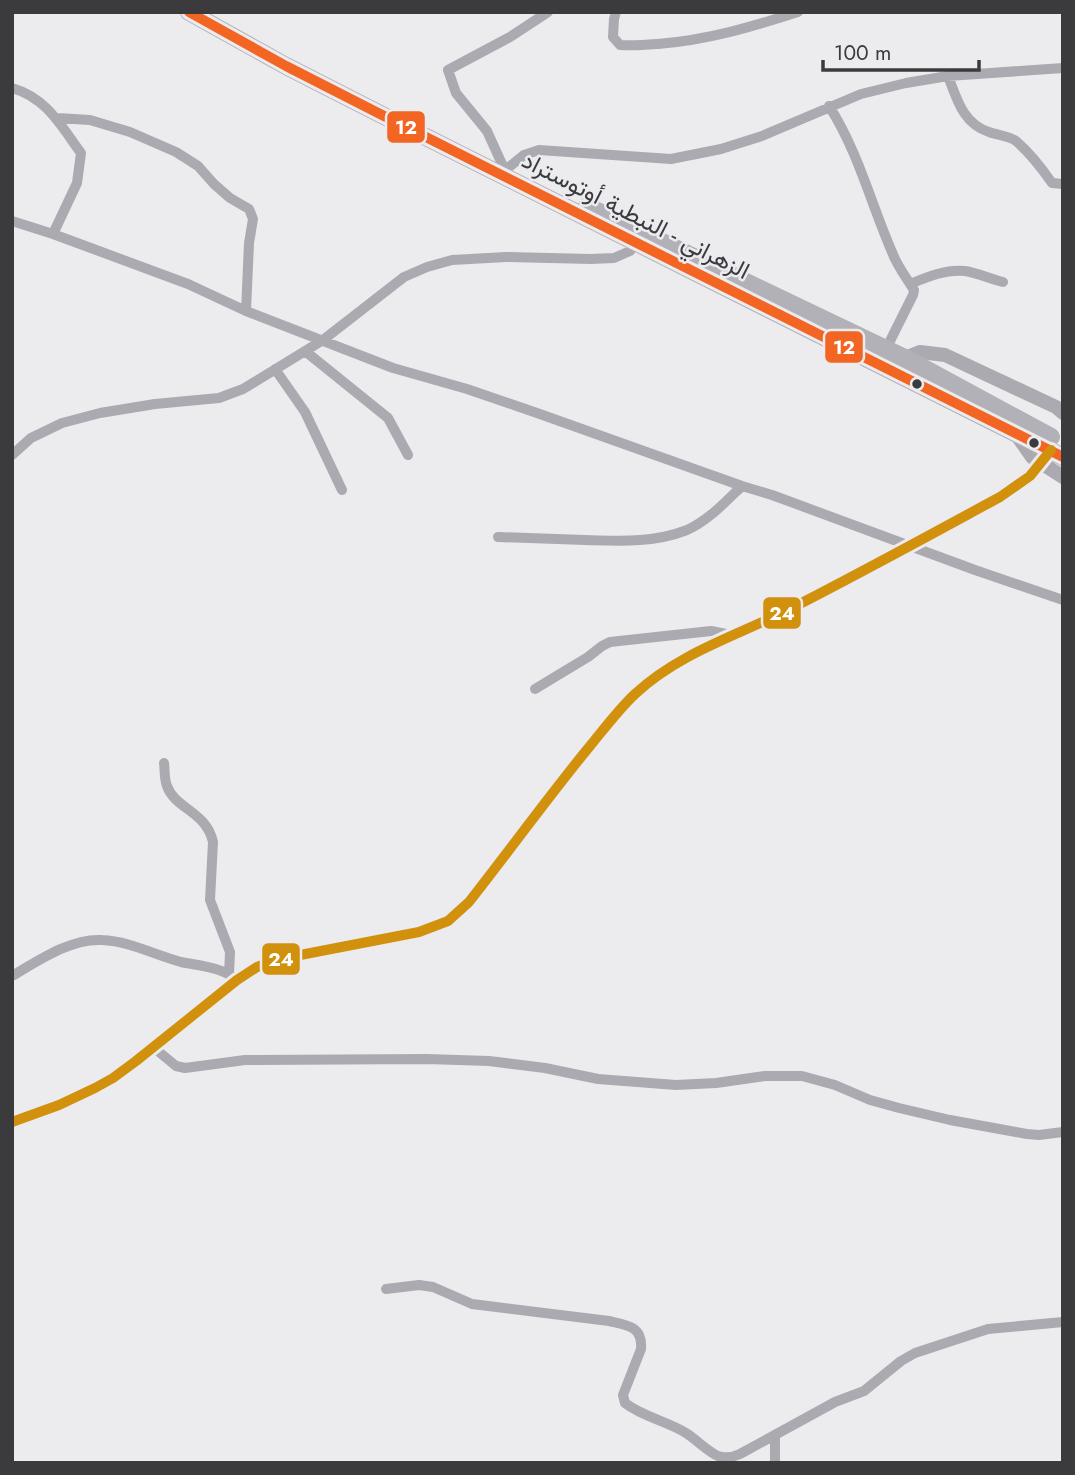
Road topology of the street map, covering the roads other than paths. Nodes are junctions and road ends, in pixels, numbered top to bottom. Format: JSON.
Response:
{"nodes":[{"id":1,"x":189,"y":12,"type":"edge"},
{"id":2,"x":210,"y":12,"type":"edge"},
{"id":3,"x":548,"y":12,"type":"edge"},
{"id":4,"x":616,"y":12,"type":"edge"},
{"id":5,"x":799,"y":12,"type":"edge"},
{"id":6,"x":1063,"y":68,"type":"edge"},
{"id":7,"x":948,"y":76,"type":"junction"},
{"id":8,"x":12,"y":88,"type":"edge"},
{"id":9,"x":829,"y":106,"type":"junction"},
{"id":10,"x":57,"y":118,"type":"junction"},
{"id":11,"x":512,"y":171,"type":"junction"},
{"id":12,"x":1063,"y":184,"type":"edge"},
{"id":13,"x":552,"y":195,"type":"junction"},
{"id":14,"x":12,"y":221,"type":"edge"},
{"id":15,"x":53,"y":234,"type":"junction"},
{"id":16,"x":636,"y":243,"type":"junction"},
{"id":17,"x":1003,"y":282,"type":"dead end"},
{"id":18,"x":910,"y":285,"type":"junction"},
{"id":19,"x":246,"y":311,"type":"junction"},
{"id":20,"x":323,"y":340,"type":"junction"},
{"id":21,"x":886,"y":349,"type":"junction"},
{"id":22,"x":306,"y":351,"type":"junction"},
{"id":23,"x":905,"y":358,"type":"junction"},
{"id":24,"x":275,"y":369,"type":"junction"},
{"id":25,"x":1060,"y":409,"type":"edge"},
{"id":26,"x":1054,"y":454,"type":"edge"},
{"id":27,"x":12,"y":455,"type":"edge"},
{"id":28,"x":408,"y":455,"type":"dead end"},
{"id":29,"x":1063,"y":477,"type":"edge"},
{"id":30,"x":742,"y":486,"type":"junction"},
{"id":31,"x":342,"y":490,"type":"dead end"},
{"id":32,"x":498,"y":537,"type":"dead end"},
{"id":33,"x":910,"y":545,"type":"junction"},
{"id":34,"x":1063,"y":600,"type":"edge"},
{"id":35,"x":731,"y":635,"type":"junction"},
{"id":36,"x":535,"y":689,"type":"dead end"},
{"id":37,"x":164,"y":763,"type":"dead end"},
{"id":38,"x":12,"y":976,"type":"edge"},
{"id":39,"x":233,"y":977,"type":"junction"},
{"id":40,"x":153,"y":1047,"type":"junction"},
{"id":41,"x":12,"y":1122,"type":"edge"},
{"id":42,"x":1063,"y":1132,"type":"edge"},
{"id":43,"x":386,"y":1289,"type":"dead end"},
{"id":44,"x":1063,"y":1322,"type":"edge"},
{"id":45,"x":775,"y":1435,"type":"junction"},
{"id":46,"x":724,"y":1460,"type":"edge"},
{"id":47,"x":775,"y":1463,"type":"edge"}],
"edges":[{"from":1,"to":11,"type":"highway","name":"الزهراني - النبطية أوتوستراد"},
{"from":2,"to":11,"type":"highway","name":"الزهراني - النبطية أوتوستراد"},
{"from":3,"to":11,"type":"street"},
{"from":4,"to":5,"type":"street"},
{"from":6,"to":7,"type":"street"},
{"from":7,"to":9,"type":"street"},
{"from":7,"to":12,"type":"street"},
{"from":8,"to":10,"type":"street"},
{"from":9,"to":11,"type":"street"},
{"from":9,"to":18,"type":"street"},
{"from":10,"to":15,"type":"street"},
{"from":10,"to":19,"type":"street"},
{"from":11,"to":13,"type":"highway","name":"الزهراني - النبطية أوتوستراد"},
{"from":13,"to":16,"type":"highway","name":"الزهراني - النبطية أوتوستراد"},
{"from":13,"to":21,"type":"highway","name":"الزهراني - النبطية أوتوستراد"},
{"from":14,"to":15,"type":"street"},
{"from":15,"to":19,"type":"street"},
{"from":16,"to":20,"type":"street"},
{"from":16,"to":26,"type":"highway","name":"الزهراني - النبطية أوتوستراد"},
{"from":17,"to":18,"type":"street"},
{"from":18,"to":21,"type":"street"},
{"from":19,"to":20,"type":"street"},
{"from":20,"to":22,"type":"street"},
{"from":20,"to":30,"type":"street"},
{"from":21,"to":23,"type":"highway","name":"الزهراني - النبطية أوتوستراد"},
{"from":22,"to":24,"type":"street"},
{"from":22,"to":28,"type":"street"},
{"from":23,"to":25,"type":"main road"},
{"from":23,"to":26,"type":"highway","name":"الزهراني - النبطية أوتوستراد"},
{"from":24,"to":27,"type":"street"},
{"from":24,"to":31,"type":"street"},
{"from":26,"to":29,"type":"main road"},
{"from":26,"to":33,"type":"street"},
{"from":30,"to":32,"type":"street"},
{"from":30,"to":33,"type":"street"},
{"from":33,"to":34,"type":"street"},
{"from":33,"to":35,"type":"street"},
{"from":35,"to":36,"type":"street"},
{"from":35,"to":39,"type":"street"},
{"from":37,"to":39,"type":"street"},
{"from":38,"to":39,"type":"street"},
{"from":39,"to":40,"type":"street"},
{"from":40,"to":41,"type":"street"},
{"from":40,"to":42,"type":"street"},
{"from":43,"to":46,"type":"street"},
{"from":44,"to":45,"type":"street"},
{"from":45,"to":46,"type":"street"},
{"from":45,"to":47,"type":"street"}]}
